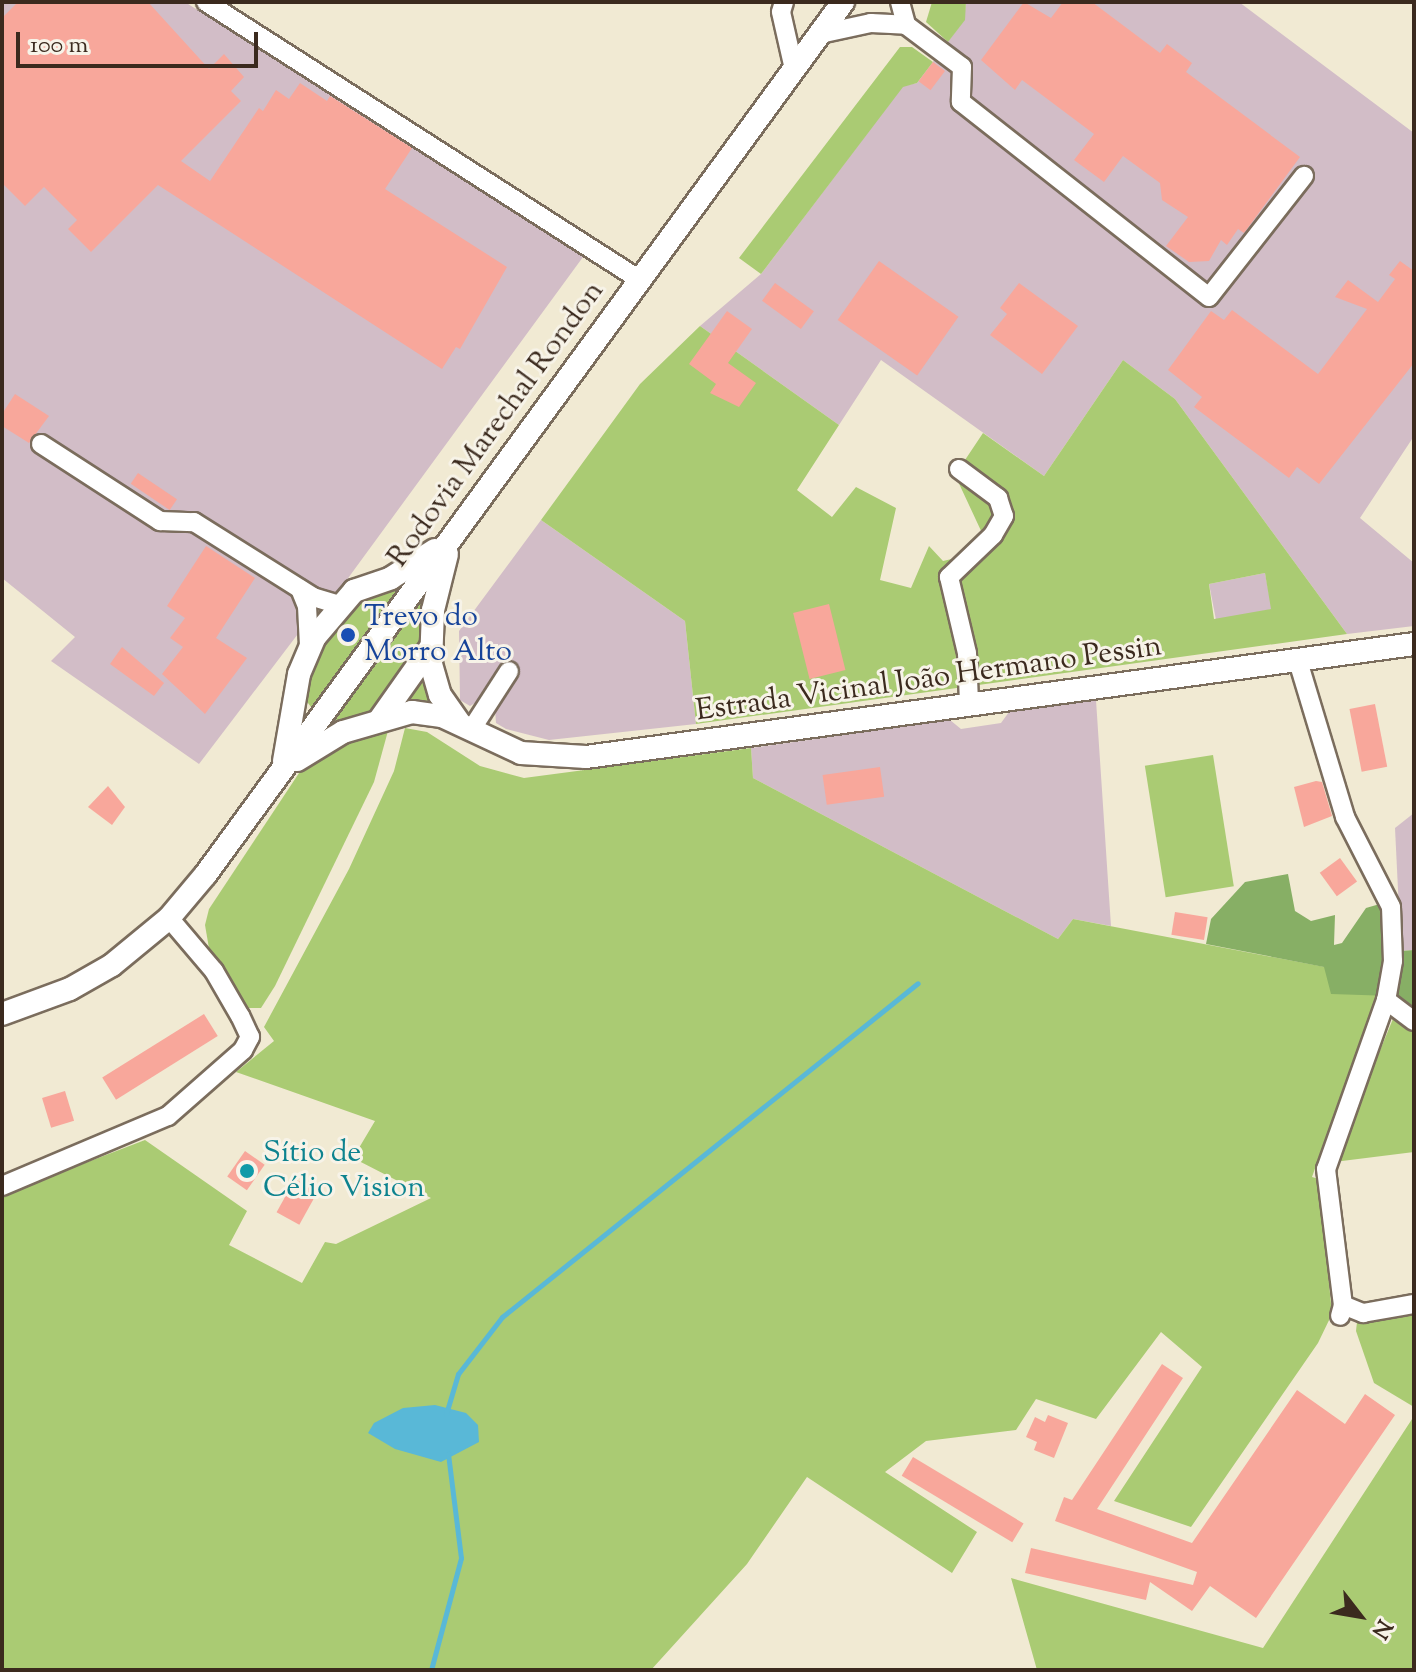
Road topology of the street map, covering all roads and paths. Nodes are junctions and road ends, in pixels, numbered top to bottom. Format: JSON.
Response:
{"nodes":[{"id":1,"x":206,"y":2,"type":"edge"},
{"id":2,"x":784,"y":2,"type":"edge"},
{"id":3,"x":843,"y":2,"type":"edge"},
{"id":4,"x":900,"y":2,"type":"edge"},
{"id":5,"x":906,"y":25,"type":"junction"},
{"id":6,"x":820,"y":34,"type":"junction"},
{"id":7,"x":794,"y":69,"type":"junction"},
{"id":8,"x":1304,"y":176,"type":"dead end"},
{"id":9,"x":640,"y":280,"type":"junction"},
{"id":10,"x":41,"y":444,"type":"dead end"},
{"id":11,"x":959,"y":469,"type":"dead end"},
{"id":12,"x":452,"y":538,"type":"junction"},
{"id":13,"x":391,"y":578,"type":"junction"},
{"id":14,"x":416,"y":586,"type":"junction"},
{"id":15,"x":300,"y":589,"type":"junction"},
{"id":16,"x":340,"y":605,"type":"junction"},
{"id":17,"x":433,"y":610,"type":"junction"},
{"id":18,"x":1414,"y":644,"type":"edge"},
{"id":19,"x":309,"y":646,"type":"junction"},
{"id":20,"x":432,"y":646,"type":"junction"},
{"id":21,"x":1298,"y":661,"type":"junction"},
{"id":22,"x":509,"y":671,"type":"dead end"},
{"id":23,"x":298,"y":699,"type":"junction"},
{"id":24,"x":969,"y":703,"type":"junction"},
{"id":25,"x":380,"y":719,"type":"junction"},
{"id":26,"x":317,"y":724,"type":"junction"},
{"id":27,"x":465,"y":726,"type":"junction"},
{"id":28,"x":343,"y":732,"type":"junction"},
{"id":29,"x":281,"y":774,"type":"junction"},
{"id":30,"x":169,"y":918,"type":"junction"},
{"id":31,"x":1386,"y":1000,"type":"junction"},
{"id":32,"x":2,"y":1014,"type":"edge"},
{"id":33,"x":1414,"y":1021,"type":"edge"},
{"id":34,"x":2,"y":1186,"type":"edge"},
{"id":35,"x":1414,"y":1304,"type":"edge"}],
"edges":[{"from":1,"to":9,"type":"street"},
{"from":2,"to":7,"type":"street"},
{"from":3,"to":6,"type":"main road","name":"Rodovia Marechal Rondon"},
{"from":4,"to":5,"type":"street"},
{"from":5,"to":6,"type":"street"},
{"from":5,"to":8,"type":"street"},
{"from":6,"to":7,"type":"main road","name":"Rodovia Marechal Rondon"},
{"from":7,"to":9,"type":"main road","name":"Rodovia Marechal Rondon"},
{"from":9,"to":12,"type":"main road","name":"Rodovia Marechal Rondon"},
{"from":10,"to":15,"type":"street"},
{"from":11,"to":24,"type":"street"},
{"from":12,"to":13,"type":"main road"},
{"from":12,"to":14,"type":"main road","name":"Rodovia Marechal Rondon"},
{"from":12,"to":17,"type":"main road"},
{"from":13,"to":14,"type":"main road"},
{"from":13,"to":16,"type":"main road"},
{"from":14,"to":17,"type":"main road"},
{"from":14,"to":26,"type":"main road","name":"Rodovia Marechal Rondon"},
{"from":15,"to":16,"type":"street"},
{"from":15,"to":19,"type":"street"},
{"from":16,"to":19,"type":"main road"},
{"from":17,"to":20,"type":"main road"},
{"from":18,"to":21,"type":"main road","name":"Estrada Vicinal João Hermano Pessin"},
{"from":19,"to":23,"type":"main road"},
{"from":20,"to":25,"type":"main road"},
{"from":20,"to":27,"type":"main road"},
{"from":21,"to":24,"type":"main road","name":"Estrada Vicinal João Hermano Pessin"},
{"from":21,"to":31,"type":"street"},
{"from":22,"to":27,"type":"street"},
{"from":23,"to":26,"type":"main road"},
{"from":23,"to":29,"type":"main road"},
{"from":24,"to":27,"type":"main road","name":"Estrada Vicinal João Hermano Pessin"},
{"from":25,"to":27,"type":"main road","name":"Estrada Vicinal João Hermano Pessin"},
{"from":25,"to":28,"type":"main road","name":"Estrada Vicinal João Hermano Pessin"},
{"from":26,"to":28,"type":"main road"},
{"from":26,"to":29,"type":"main road","name":"Rodovia Marechal Rondon"},
{"from":28,"to":29,"type":"main road","name":"Estrada Vicinal João Hermano Pessin"},
{"from":29,"to":30,"type":"main road","name":"Rodovia Marechal Rondon"},
{"from":30,"to":32,"type":"main road","name":"Rodovia Marechal Rondon"},
{"from":30,"to":34,"type":"street"},
{"from":31,"to":33,"type":"street"},
{"from":31,"to":35,"type":"street"}]}
